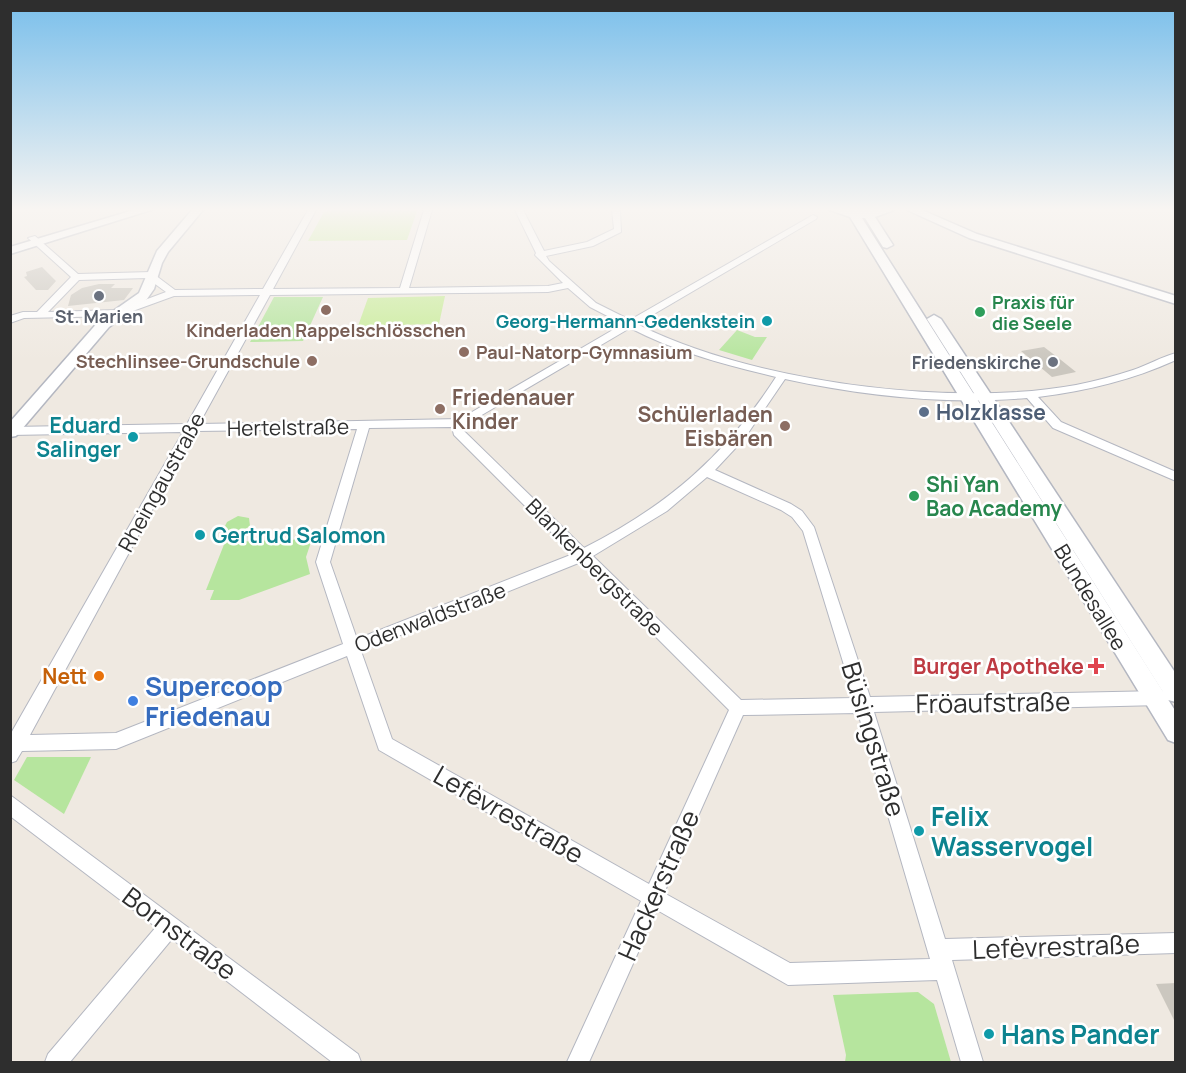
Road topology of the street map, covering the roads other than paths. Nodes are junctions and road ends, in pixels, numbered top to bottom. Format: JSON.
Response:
{"nodes":[{"id":1,"x":57,"y":260,"type":"edge"},
{"id":2,"x":159,"y":260,"type":"edge"},
{"id":3,"x":284,"y":260,"type":"edge"},
{"id":4,"x":413,"y":260,"type":"edge"},
{"id":5,"x":544,"y":260,"type":"edge"},
{"id":6,"x":740,"y":260,"type":"edge"},
{"id":7,"x":887,"y":260,"type":"edge"},
{"id":8,"x":895,"y":260,"type":"edge"},
{"id":9,"x":1047,"y":260,"type":"edge"},
{"id":10,"x":151,"y":276,"type":"junction"},
{"id":11,"x":76,"y":277,"type":"junction"},
{"id":12,"x":567,"y":285,"type":"junction"},
{"id":13,"x":404,"y":290,"type":"junction"},
{"id":14,"x":266,"y":292,"type":"junction"},
{"id":15,"x":172,"y":293,"type":"junction"},
{"id":16,"x":1151,"y":294,"type":"junction"},
{"id":17,"x":1176,"y":300,"type":"edge"},
{"id":18,"x":1176,"y":305,"type":"edge"},
{"id":19,"x":121,"y":312,"type":"junction"},
{"id":20,"x":40,"y":315,"type":"junction"},
{"id":21,"x":10,"y":320,"type":"edge"},
{"id":22,"x":630,"y":325,"type":"junction"},
{"id":23,"x":1176,"y":356,"type":"edge"},
{"id":24,"x":781,"y":377,"type":"junction"},
{"id":25,"x":1029,"y":394,"type":"junction"},
{"id":26,"x":976,"y":396,"type":"junction"},
{"id":27,"x":458,"y":424,"type":"junction"},
{"id":28,"x":364,"y":425,"type":"junction"},
{"id":29,"x":191,"y":429,"type":"junction"},
{"id":30,"x":11,"y":432,"type":"edge"},
{"id":31,"x":707,"y":472,"type":"junction"},
{"id":32,"x":1176,"y":477,"type":"edge"},
{"id":33,"x":582,"y":555,"type":"junction"},
{"id":34,"x":353,"y":647,"type":"junction"},
{"id":35,"x":1176,"y":693,"type":"edge"},
{"id":36,"x":1153,"y":698,"type":"junction"},
{"id":37,"x":1176,"y":698,"type":"edge"},
{"id":38,"x":864,"y":705,"type":"junction"},
{"id":39,"x":738,"y":708,"type":"junction"},
{"id":40,"x":1176,"y":733,"type":"edge"},
{"id":41,"x":13,"y":747,"type":"edge"},
{"id":42,"x":10,"y":804,"type":"edge"},
{"id":43,"x":653,"y":897,"type":"junction"},
{"id":44,"x":170,"y":926,"type":"junction"},
{"id":45,"x":1176,"y":943,"type":"edge"},
{"id":46,"x":940,"y":959,"type":"junction"},
{"id":47,"x":56,"y":1062,"type":"edge"},
{"id":48,"x":350,"y":1062,"type":"edge"},
{"id":49,"x":578,"y":1062,"type":"edge"},
{"id":50,"x":972,"y":1062,"type":"edge"}],
"edges":[{"from":1,"to":11,"type":"street"},
{"from":2,"to":10,"type":"street"},
{"from":3,"to":14,"type":"street","name":"Rheingaustraße"},
{"from":4,"to":13,"type":"street"},
{"from":5,"to":12,"type":"street"},
{"from":6,"to":22,"type":"street"},
{"from":7,"to":26,"type":"street","name":"Bundesallee"},
{"from":8,"to":26,"type":"street","name":"Bundesallee"},
{"from":9,"to":16,"type":"street"},
{"from":10,"to":11,"type":"street"},
{"from":10,"to":15,"type":"street"},
{"from":10,"to":19,"type":"street"},
{"from":11,"to":20,"type":"street"},
{"from":12,"to":13,"type":"street"},
{"from":12,"to":22,"type":"street"},
{"from":13,"to":14,"type":"street"},
{"from":14,"to":15,"type":"street"},
{"from":14,"to":29,"type":"street","name":"Rheingaustraße"},
{"from":15,"to":19,"type":"street"},
{"from":16,"to":17,"type":"street"},
{"from":16,"to":18,"type":"street"},
{"from":19,"to":20,"type":"street"},
{"from":19,"to":30,"type":"street"},
{"from":20,"to":21,"type":"street"},
{"from":22,"to":24,"type":"street"},
{"from":22,"to":27,"type":"street"},
{"from":23,"to":25,"type":"street"},
{"from":24,"to":26,"type":"street"},
{"from":24,"to":31,"type":"street","name":"Odenwaldstraße"},
{"from":25,"to":26,"type":"street"},
{"from":25,"to":32,"type":"street"},
{"from":26,"to":35,"type":"street","name":"Bundesallee"},
{"from":26,"to":36,"type":"street","name":"Bundesallee"},
{"from":27,"to":28,"type":"street","name":"Hertelstraße"},
{"from":27,"to":33,"type":"street","name":"Blankenbergstraße"},
{"from":28,"to":29,"type":"street","name":"Hertelstraße"},
{"from":28,"to":34,"type":"street","name":"Lefèvrestraße"},
{"from":29,"to":30,"type":"street","name":"Hertelstraße"},
{"from":29,"to":41,"type":"street","name":"Rheingaustraße"},
{"from":31,"to":33,"type":"street","name":"Odenwaldstraße"},
{"from":31,"to":38,"type":"street","name":"Büsingstraße"},
{"from":33,"to":34,"type":"street","name":"Odenwaldstraße"},
{"from":33,"to":39,"type":"street","name":"Blankenbergstraße"},
{"from":34,"to":41,"type":"street","name":"Odenwaldstraße"},
{"from":34,"to":43,"type":"street","name":"Lefèvrestraße"},
{"from":36,"to":37,"type":"street","name":"Fröaufstraße"},
{"from":36,"to":38,"type":"street","name":"Fröaufstraße"},
{"from":36,"to":40,"type":"street","name":"Bundesallee"},
{"from":38,"to":39,"type":"street","name":"Fröaufstraße"},
{"from":38,"to":46,"type":"street","name":"Büsingstraße"},
{"from":39,"to":43,"type":"street","name":"Hackerstraße"},
{"from":42,"to":44,"type":"street","name":"Bornstraße"},
{"from":43,"to":46,"type":"street","name":"Lefèvrestraße"},
{"from":43,"to":49,"type":"street","name":"Hackerstraße"},
{"from":44,"to":47,"type":"street"},
{"from":44,"to":48,"type":"street","name":"Bornstraße"},
{"from":45,"to":46,"type":"street","name":"Lefèvrestraße"},
{"from":46,"to":50,"type":"street","name":"Büsingstraße"}]}
